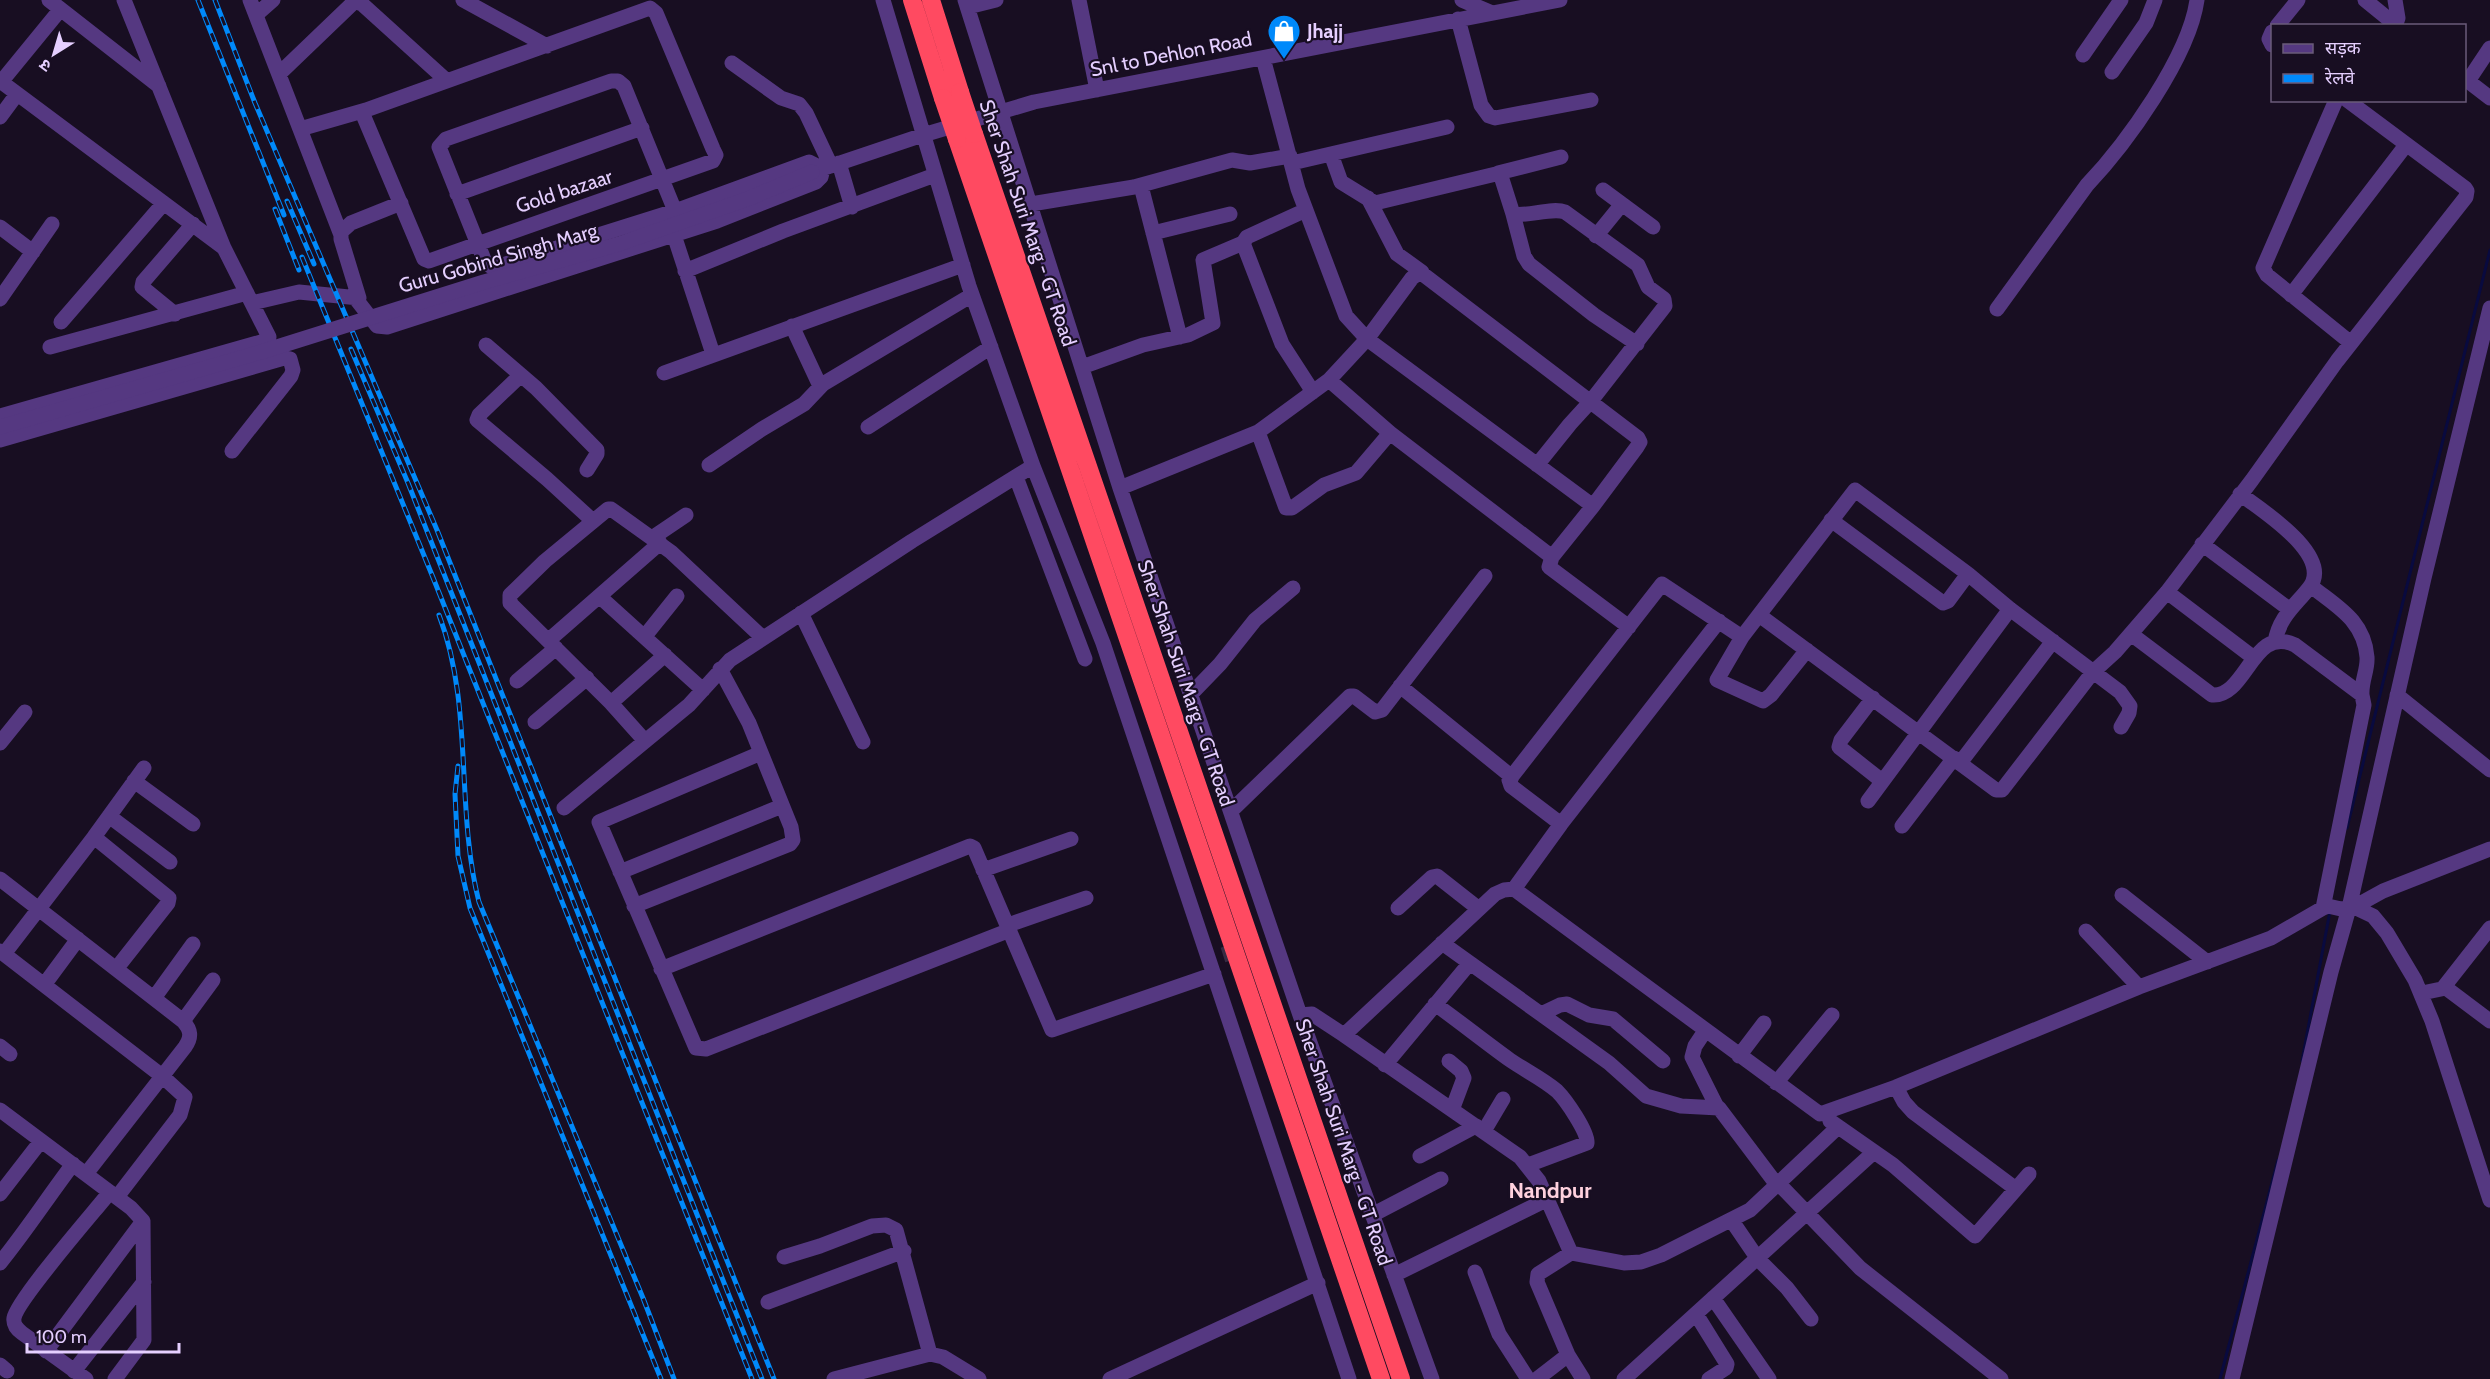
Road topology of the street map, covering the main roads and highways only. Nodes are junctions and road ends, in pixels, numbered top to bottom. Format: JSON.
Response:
{"nodes":[{"id":1,"x":912,"y":0,"type":"edge"},
{"id":2,"x":931,"y":0,"type":"edge"},
{"id":3,"x":951,"y":95,"type":"junction"},
{"id":4,"x":965,"y":137,"type":"junction"},
{"id":5,"x":1381,"y":1379,"type":"edge"},
{"id":6,"x":1401,"y":1379,"type":"edge"}],
"edges":[{"from":1,"to":3,"type":"highway","name":"Sher Shah Suri Marg - GT Road"},
{"from":2,"to":3,"type":"highway","name":"Sher Shah Suri Marg - GT Road"},
{"from":3,"to":4,"type":"highway","name":"Sher Shah Suri Marg - GT Road","bridge":true},
{"from":4,"to":5,"type":"highway","name":"Sher Shah Suri Marg - GT Road"},
{"from":4,"to":6,"type":"highway","name":"Sher Shah Suri Marg - GT Road"}]}
